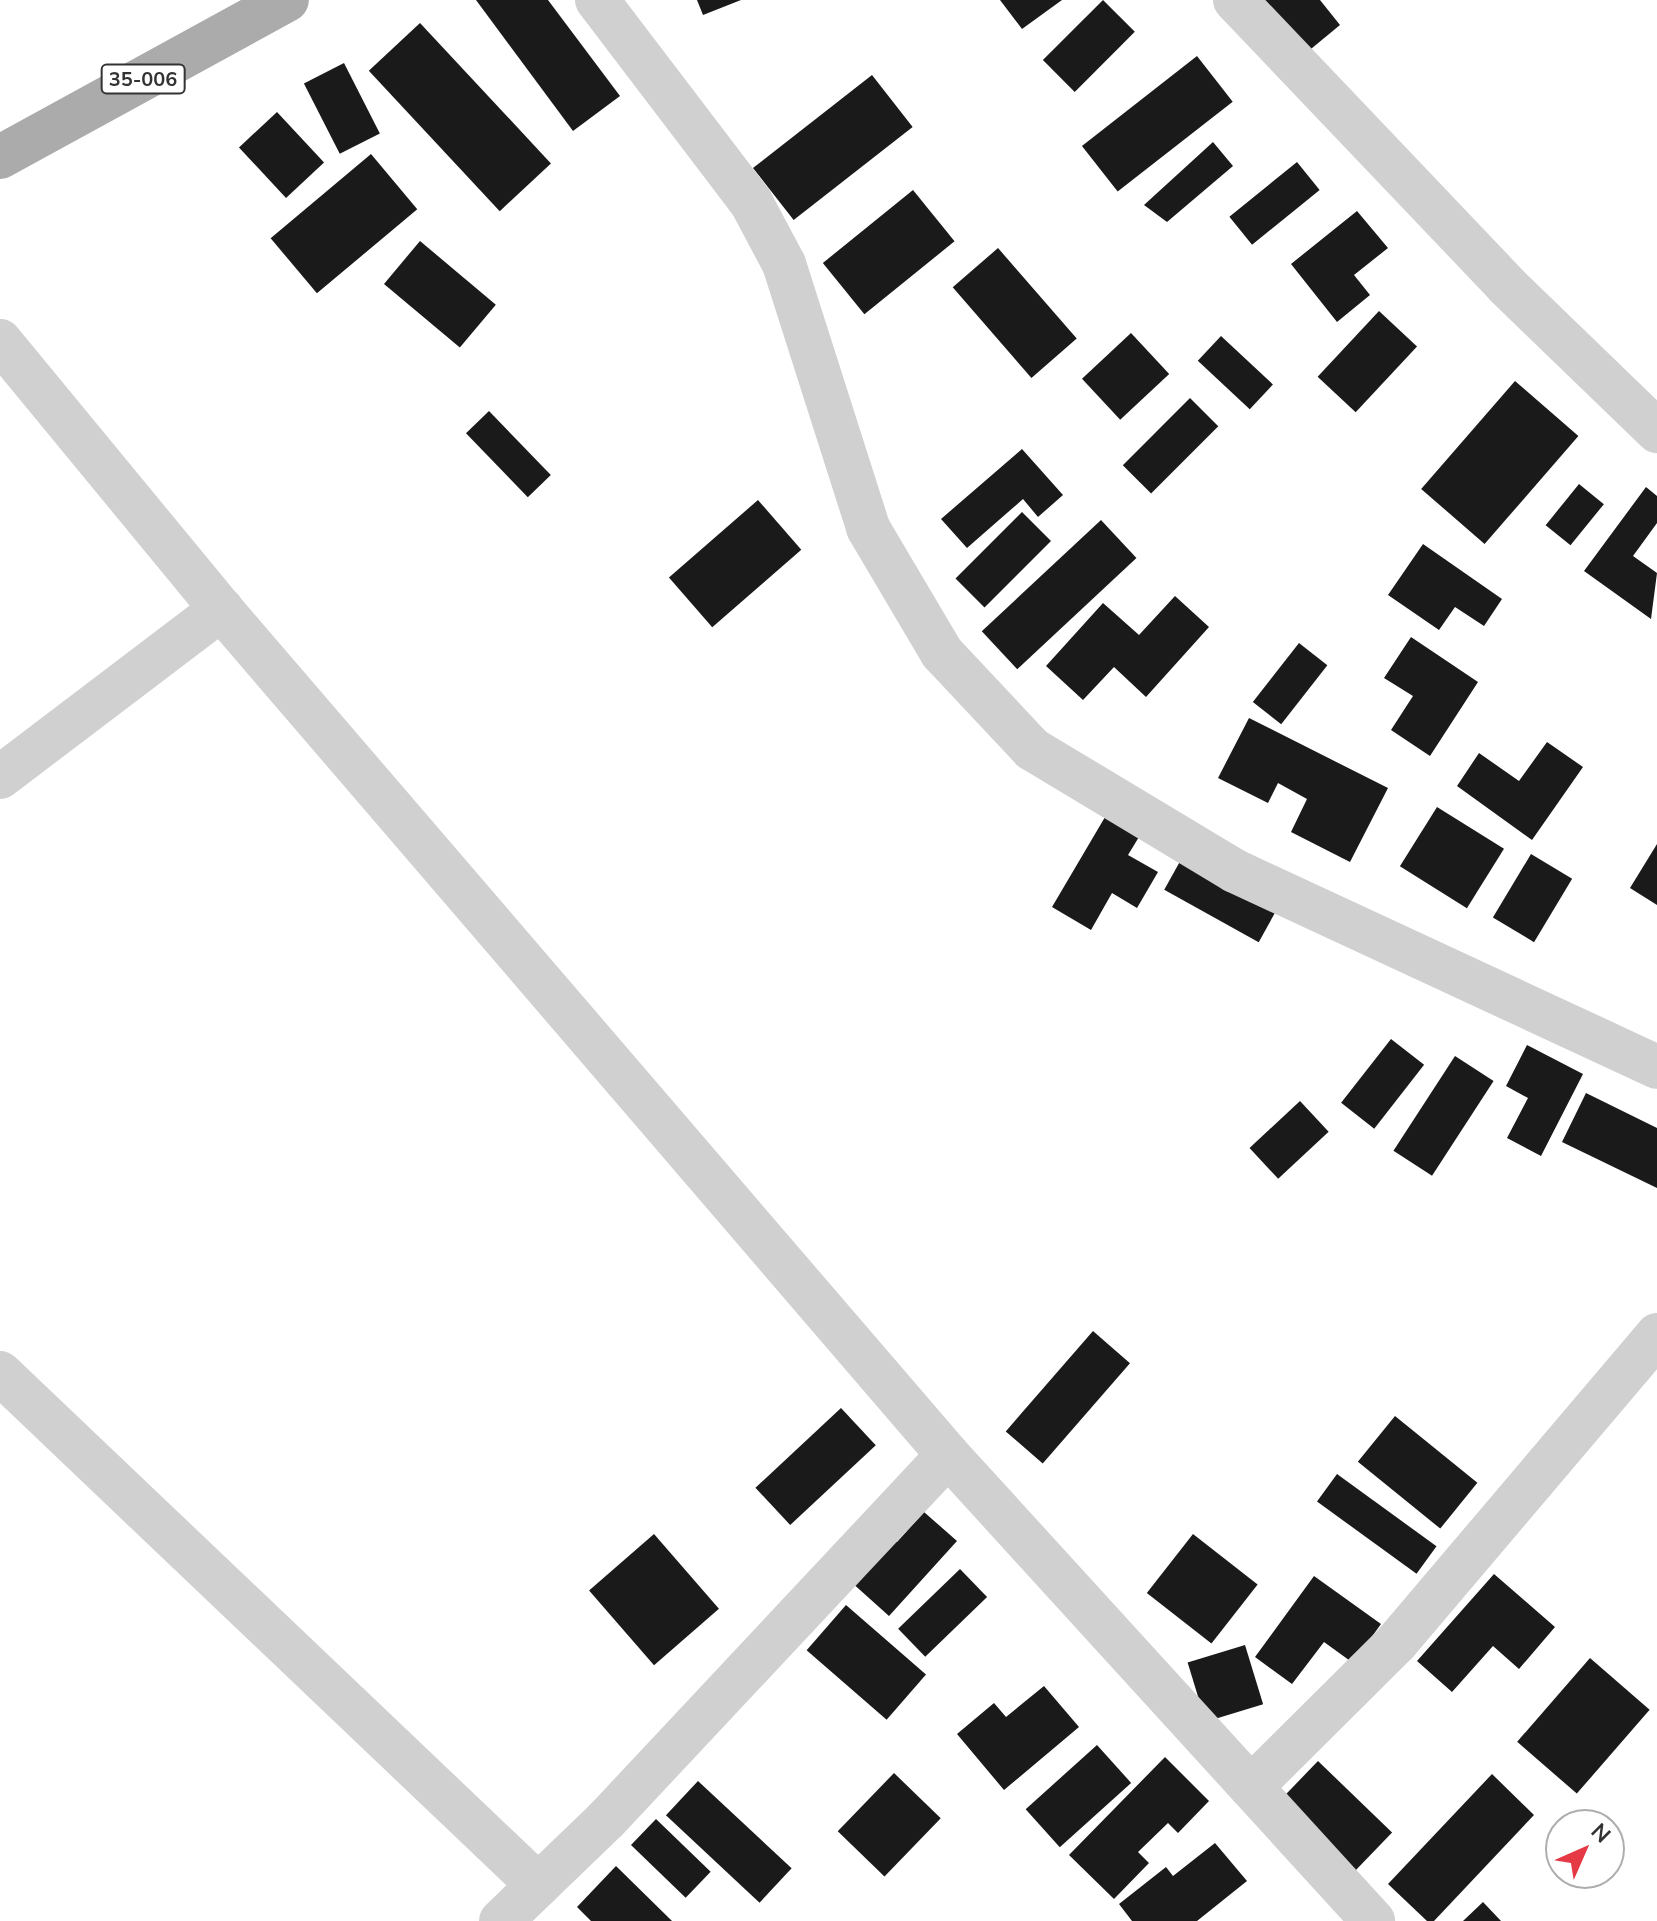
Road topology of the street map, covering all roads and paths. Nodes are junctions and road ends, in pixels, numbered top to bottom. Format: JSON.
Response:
{"nodes":[{"id":1,"x":287,"y":0,"type":"edge"},
{"id":2,"x":597,"y":0,"type":"edge"},
{"id":3,"x":1235,"y":0,"type":"edge"},
{"id":4,"x":0,"y":157,"type":"edge"},
{"id":5,"x":0,"y":341,"type":"edge"},
{"id":6,"x":1657,"y":431,"type":"edge"},
{"id":7,"x":221,"y":609,"type":"junction"},
{"id":8,"x":0,"y":777,"type":"edge"},
{"id":9,"x":1657,"y":1067,"type":"edge"},
{"id":10,"x":1657,"y":1335,"type":"edge"},
{"id":11,"x":0,"y":1373,"type":"edge"},
{"id":12,"x":948,"y":1455,"type":"junction"},
{"id":13,"x":1251,"y":1787,"type":"junction"},
{"id":14,"x":538,"y":1885,"type":"junction"},
{"id":15,"x":501,"y":1921,"type":"edge"},
{"id":16,"x":1373,"y":1921,"type":"edge"}],
"edges":[{"from":1,"to":4,"type":"main road","number":"35-006"},
{"from":2,"to":9,"type":"street"},
{"from":3,"to":6,"type":"street"},
{"from":5,"to":7,"type":"street"},
{"from":7,"to":8,"type":"street"},
{"from":7,"to":12,"type":"street"},
{"from":10,"to":13,"type":"street"},
{"from":11,"to":14,"type":"street"},
{"from":12,"to":13,"type":"street"},
{"from":12,"to":14,"type":"street"},
{"from":13,"to":16,"type":"street"},
{"from":14,"to":15,"type":"street"}]}
